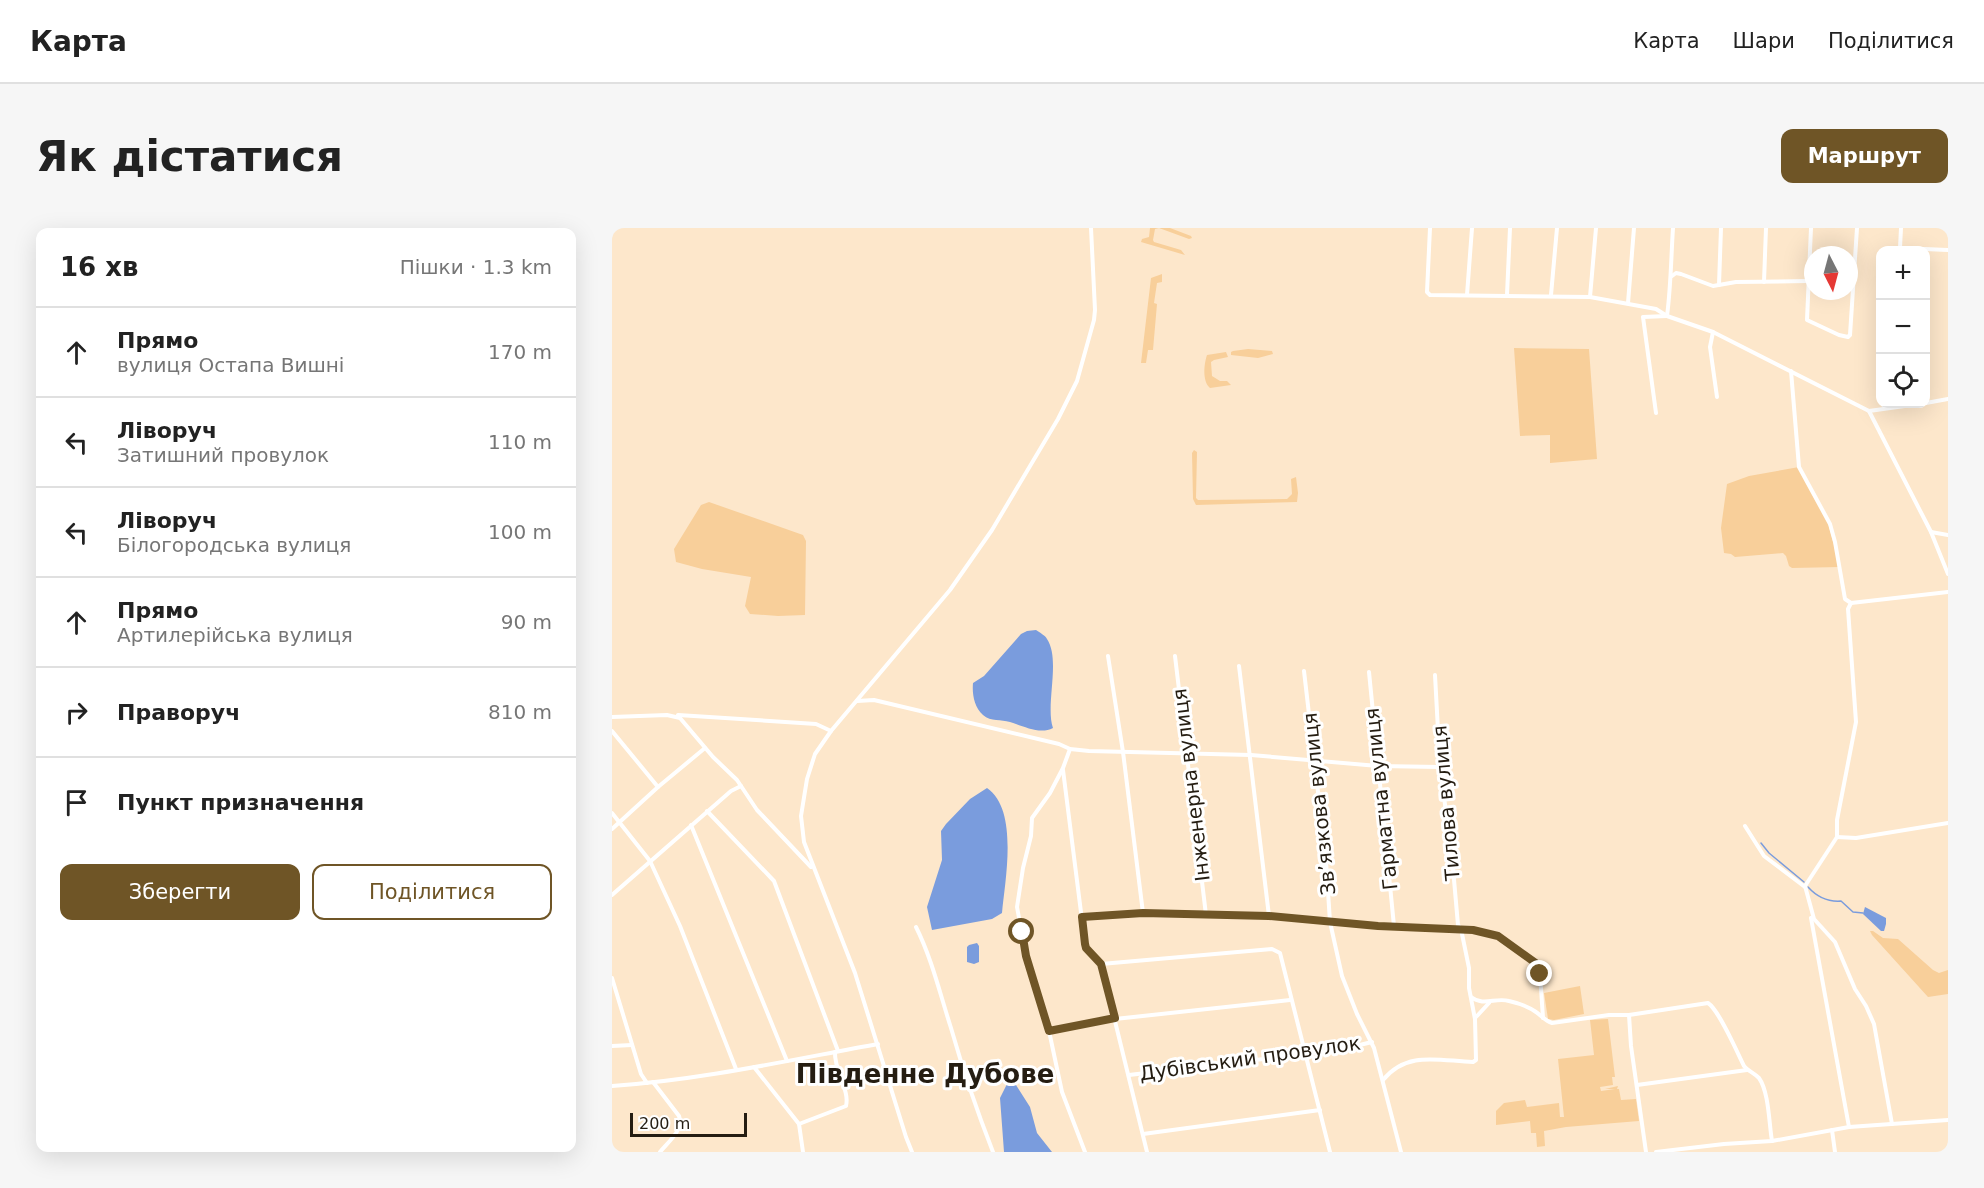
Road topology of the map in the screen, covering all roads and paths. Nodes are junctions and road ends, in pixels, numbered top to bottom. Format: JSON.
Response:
{"nodes":[{"id":1,"x":1091,"y":228,"type":"edge"},
{"id":2,"x":1430,"y":228,"type":"edge"},
{"id":3,"x":1472,"y":228,"type":"edge"},
{"id":4,"x":1510,"y":228,"type":"edge"},
{"id":5,"x":1557,"y":228,"type":"edge"},
{"id":6,"x":1596,"y":228,"type":"edge"},
{"id":7,"x":1634,"y":228,"type":"edge"},
{"id":8,"x":1673,"y":228,"type":"edge"},
{"id":9,"x":1721,"y":228,"type":"edge"},
{"id":10,"x":1766,"y":228,"type":"edge"},
{"id":11,"x":1811,"y":228,"type":"edge"},
{"id":12,"x":1857,"y":228,"type":"edge"},
{"id":13,"x":1901,"y":228,"type":"edge"},
{"id":14,"x":1810,"y":246,"type":"edge"},
{"id":15,"x":1856,"y":246,"type":"edge"},
{"id":16,"x":1948,"y":250,"type":"edge"},
{"id":17,"x":1672,"y":276,"type":"junction"},
{"id":18,"x":1804,"y":281,"type":"edge"},
{"id":19,"x":1764,"y":282,"type":"junction"},
{"id":20,"x":1719,"y":285,"type":"junction"},
{"id":21,"x":1467,"y":295,"type":"junction"},
{"id":22,"x":1507,"y":295,"type":"junction"},
{"id":23,"x":1551,"y":295,"type":"junction"},
{"id":24,"x":1590,"y":297,"type":"junction"},
{"id":25,"x":1808,"y":300,"type":"edge"},
{"id":26,"x":1852,"y":300,"type":"edge"},
{"id":27,"x":1628,"y":303,"type":"junction"},
{"id":28,"x":1667,"y":316,"type":"junction"},
{"id":29,"x":1713,"y":332,"type":"junction"},
{"id":30,"x":1791,"y":371,"type":"junction"},
{"id":31,"x":1717,"y":397,"type":"dead end"},
{"id":32,"x":1948,"y":399,"type":"edge"},
{"id":33,"x":1930,"y":402,"type":"edge"},
{"id":34,"x":1890,"y":408,"type":"edge"},
{"id":35,"x":1869,"y":411,"type":"junction"},
{"id":36,"x":1656,"y":413,"type":"dead end"},
{"id":37,"x":1931,"y":532,"type":"junction"},
{"id":38,"x":1948,"y":535,"type":"edge"},
{"id":39,"x":1948,"y":574,"type":"edge"},
{"id":40,"x":1948,"y":592,"type":"edge"},
{"id":41,"x":1851,"y":603,"type":"junction"},
{"id":42,"x":1108,"y":656,"type":"dead end"},
{"id":43,"x":1175,"y":656,"type":"dead end"},
{"id":44,"x":1239,"y":666,"type":"dead end"},
{"id":45,"x":1304,"y":671,"type":"dead end"},
{"id":46,"x":1369,"y":672,"type":"dead end"},
{"id":47,"x":1435,"y":675,"type":"dead end"},
{"id":48,"x":856,"y":701,"type":"junction"},
{"id":49,"x":674,"y":715,"type":"junction"},
{"id":50,"x":612,"y":717,"type":"edge"},
{"id":51,"x":612,"y":731,"type":"edge"},
{"id":52,"x":831,"y":731,"type":"junction"},
{"id":53,"x":705,"y":748,"type":"junction"},
{"id":54,"x":1070,"y":749,"type":"junction"},
{"id":55,"x":1123,"y":752,"type":"junction"},
{"id":56,"x":1187,"y":752,"type":"junction"},
{"id":57,"x":1251,"y":755,"type":"junction"},
{"id":58,"x":1314,"y":760,"type":"junction"},
{"id":59,"x":1378,"y":766,"type":"junction"},
{"id":60,"x":1440,"y":767,"type":"junction"},
{"id":61,"x":1063,"y":768,"type":"junction"},
{"id":62,"x":658,"y":786,"type":"junction"},
{"id":63,"x":741,"y":786,"type":"junction"},
{"id":64,"x":707,"y":811,"type":"junction"},
{"id":65,"x":612,"y":813,"type":"edge"},
{"id":66,"x":619,"y":823,"type":"junction"},
{"id":67,"x":1948,"y":823,"type":"edge"},
{"id":68,"x":691,"y":825,"type":"junction"},
{"id":69,"x":1745,"y":826,"type":"dead end"},
{"id":70,"x":612,"y":829,"type":"edge"},
{"id":71,"x":1837,"y":837,"type":"junction"},
{"id":72,"x":650,"y":861,"type":"junction"},
{"id":73,"x":815,"y":872,"type":"junction"},
{"id":74,"x":1805,"y":886,"type":"junction"},
{"id":75,"x":612,"y":895,"type":"edge"},
{"id":76,"x":1143,"y":913,"type":"junction"},
{"id":77,"x":1206,"y":915,"type":"junction"},
{"id":78,"x":1269,"y":916,"type":"junction"},
{"id":79,"x":1082,"y":917,"type":"junction"},
{"id":80,"x":1330,"y":922,"type":"junction"},
{"id":81,"x":1818,"y":924,"type":"junction"},
{"id":82,"x":1394,"y":926,"type":"junction"},
{"id":83,"x":1812,"y":926,"type":"junction"},
{"id":84,"x":916,"y":927,"type":"dead end"},
{"id":85,"x":1461,"y":929,"type":"junction"},
{"id":86,"x":1101,"y":964,"type":"junction"},
{"id":87,"x":612,"y":978,"type":"edge"},
{"id":88,"x":613,"y":987,"type":"edge"},
{"id":89,"x":1471,"y":997,"type":"junction"},
{"id":90,"x":1290,"y":1000,"type":"junction"},
{"id":91,"x":1490,"y":1002,"type":"junction"},
{"id":92,"x":1629,"y":1015,"type":"junction"},
{"id":93,"x":1115,"y":1018,"type":"junction"},
{"id":94,"x":1543,"y":1018,"type":"junction"},
{"id":95,"x":1475,"y":1019,"type":"junction"},
{"id":96,"x":1049,"y":1031,"type":"junction"},
{"id":97,"x":1372,"y":1042,"type":"junction"},
{"id":98,"x":878,"y":1044,"type":"junction"},
{"id":99,"x":632,"y":1045,"type":"junction"},
{"id":100,"x":612,"y":1046,"type":"edge"},
{"id":101,"x":837,"y":1052,"type":"junction"},
{"id":102,"x":1304,"y":1054,"type":"junction"},
{"id":103,"x":787,"y":1061,"type":"junction"},
{"id":104,"x":754,"y":1067,"type":"junction"},
{"id":105,"x":736,"y":1069,"type":"junction"},
{"id":106,"x":1747,"y":1070,"type":"junction"},
{"id":107,"x":1129,"y":1074,"type":"junction"},
{"id":108,"x":1382,"y":1080,"type":"junction"},
{"id":109,"x":653,"y":1082,"type":"junction"},
{"id":110,"x":647,"y":1083,"type":"junction"},
{"id":111,"x":1637,"y":1085,"type":"junction"},
{"id":112,"x":612,"y":1086,"type":"edge"},
{"id":113,"x":1320,"y":1110,"type":"junction"},
{"id":114,"x":1948,"y":1120,"type":"edge"},
{"id":115,"x":800,"y":1124,"type":"junction"},
{"id":116,"x":1892,"y":1124,"type":"junction"},
{"id":117,"x":1849,"y":1127,"type":"junction"},
{"id":118,"x":1832,"y":1130,"type":"junction"},
{"id":119,"x":1143,"y":1134,"type":"junction"},
{"id":120,"x":1772,"y":1141,"type":"junction"},
{"id":121,"x":1677,"y":1151,"type":"edge"},
{"id":122,"x":659,"y":1152,"type":"edge"},
{"id":123,"x":803,"y":1152,"type":"edge"},
{"id":124,"x":912,"y":1152,"type":"edge"},
{"id":125,"x":993,"y":1152,"type":"edge"},
{"id":126,"x":1085,"y":1152,"type":"edge"},
{"id":127,"x":1147,"y":1152,"type":"edge"},
{"id":128,"x":1330,"y":1152,"type":"edge"},
{"id":129,"x":1401,"y":1152,"type":"edge"},
{"id":130,"x":1646,"y":1152,"type":"edge"},
{"id":131,"x":1656,"y":1152,"type":"edge"},
{"id":132,"x":1835,"y":1152,"type":"edge"}],
"edges":[{"from":1,"to":48,"type":"street"},
{"from":2,"to":21,"type":"street"},
{"from":3,"to":21,"type":"street"},
{"from":4,"to":22,"type":"street"},
{"from":5,"to":23,"type":"street"},
{"from":6,"to":24,"type":"street"},
{"from":7,"to":27,"type":"street"},
{"from":8,"to":17,"type":"street"},
{"from":9,"to":20,"type":"street"},
{"from":10,"to":19,"type":"street"},
{"from":11,"to":14,"type":"street"},
{"from":12,"to":15,"type":"street"},
{"from":13,"to":16,"type":"street"},
{"from":17,"to":20,"type":"street"},
{"from":17,"to":28,"type":"street"},
{"from":18,"to":19,"type":"street"},
{"from":19,"to":20,"type":"street"},
{"from":21,"to":22,"type":"street"},
{"from":22,"to":23,"type":"street"},
{"from":23,"to":24,"type":"street"},
{"from":24,"to":27,"type":"street"},
{"from":25,"to":26,"type":"street"},
{"from":27,"to":28,"type":"street"},
{"from":28,"to":29,"type":"street"},
{"from":28,"to":36,"type":"street"},
{"from":29,"to":30,"type":"street"},
{"from":29,"to":31,"type":"street"},
{"from":30,"to":35,"type":"street"},
{"from":30,"to":41,"type":"street"},
{"from":32,"to":33,"type":"street"},
{"from":34,"to":35,"type":"street"},
{"from":35,"to":37,"type":"street"},
{"from":37,"to":38,"type":"street"},
{"from":37,"to":39,"type":"street"},
{"from":40,"to":41,"type":"street"},
{"from":41,"to":71,"type":"street"},
{"from":42,"to":55,"type":"street"},
{"from":43,"to":56,"type":"street","name":"Інженерна вулиця"},
{"from":44,"to":57,"type":"street"},
{"from":45,"to":58,"type":"street","name":"Звʼязкова вулиця"},
{"from":46,"to":59,"type":"street","name":"Гарматна вулиця"},
{"from":47,"to":60,"type":"street","name":"Тилова вулиця"},
{"from":48,"to":52,"type":"street"},
{"from":48,"to":54,"type":"street"},
{"from":49,"to":50,"type":"street"},
{"from":49,"to":52,"type":"street"},
{"from":49,"to":53,"type":"street"},
{"from":51,"to":62,"type":"street"},
{"from":52,"to":73,"type":"street"},
{"from":53,"to":62,"type":"street"},
{"from":53,"to":63,"type":"street"},
{"from":54,"to":55,"type":"street"},
{"from":54,"to":61,"type":"street"},
{"from":55,"to":56,"type":"street"},
{"from":55,"to":76,"type":"street"},
{"from":56,"to":57,"type":"street"},
{"from":56,"to":77,"type":"street","name":"Інженерна вулиця"},
{"from":57,"to":58,"type":"street"},
{"from":57,"to":78,"type":"street"},
{"from":58,"to":59,"type":"street"},
{"from":58,"to":80,"type":"street","name":"Звʼязкова вулиця"},
{"from":59,"to":60,"type":"street"},
{"from":59,"to":82,"type":"street","name":"Гарматна вулиця"},
{"from":60,"to":85,"type":"street","name":"Тилова вулиця"},
{"from":61,"to":79,"type":"street"},
{"from":61,"to":96,"type":"street"},
{"from":62,"to":66,"type":"street"},
{"from":63,"to":64,"type":"street"},
{"from":63,"to":73,"type":"street"},
{"from":64,"to":68,"type":"street"},
{"from":64,"to":101,"type":"street"},
{"from":65,"to":66,"type":"street"},
{"from":66,"to":70,"type":"street"},
{"from":66,"to":72,"type":"street"},
{"from":67,"to":71,"type":"street"},
{"from":68,"to":72,"type":"street"},
{"from":68,"to":103,"type":"street"},
{"from":69,"to":74,"type":"street"},
{"from":71,"to":74,"type":"street"},
{"from":72,"to":75,"type":"street"},
{"from":72,"to":105,"type":"street"},
{"from":73,"to":98,"type":"street"},
{"from":74,"to":81,"type":"street"},
{"from":74,"to":83,"type":"street"},
{"from":76,"to":77,"type":"street"},
{"from":76,"to":79,"type":"street"},
{"from":77,"to":78,"type":"street"},
{"from":78,"to":80,"type":"street"},
{"from":79,"to":86,"type":"street"},
{"from":80,"to":82,"type":"street"},
{"from":80,"to":97,"type":"street","name":"Звʼязкова вулиця"},
{"from":81,"to":83,"type":"street"},
{"from":81,"to":116,"type":"street"},
{"from":82,"to":85,"type":"street"},
{"from":83,"to":117,"type":"street"},
{"from":84,"to":125,"type":"street"},
{"from":85,"to":89,"type":"street","name":"Тилова вулиця"},
{"from":85,"to":94,"type":"street"},
{"from":86,"to":90,"type":"street"},
{"from":86,"to":93,"type":"street"},
{"from":87,"to":88,"type":"street"},
{"from":88,"to":99,"type":"street"},
{"from":89,"to":91,"type":"street"},
{"from":89,"to":95,"type":"street","name":"Тилова вулиця"},
{"from":90,"to":93,"type":"street"},
{"from":90,"to":102,"type":"street"},
{"from":91,"to":94,"type":"street"},
{"from":91,"to":95,"type":"street"},
{"from":92,"to":94,"type":"street"},
{"from":92,"to":106,"type":"street"},
{"from":92,"to":111,"type":"street"},
{"from":93,"to":96,"type":"street"},
{"from":93,"to":107,"type":"street"},
{"from":95,"to":108,"type":"street","name":"Тилова вулиця"},
{"from":96,"to":126,"type":"street"},
{"from":97,"to":102,"type":"street","name":"Дубівський провулок"},
{"from":97,"to":108,"type":"street","name":"Звʼязкова вулиця"},
{"from":98,"to":101,"type":"street"},
{"from":98,"to":124,"type":"street"},
{"from":99,"to":100,"type":"street"},
{"from":99,"to":110,"type":"street"},
{"from":101,"to":103,"type":"street"},
{"from":101,"to":115,"type":"street"},
{"from":102,"to":107,"type":"street","name":"Дубівський провулок"},
{"from":102,"to":113,"type":"street"},
{"from":103,"to":104,"type":"street"},
{"from":104,"to":105,"type":"street"},
{"from":104,"to":115,"type":"street"},
{"from":105,"to":109,"type":"street"},
{"from":106,"to":111,"type":"street"},
{"from":106,"to":120,"type":"street"},
{"from":107,"to":119,"type":"street"},
{"from":108,"to":129,"type":"street","name":"Звʼязкова вулиця"},
{"from":109,"to":110,"type":"street"},
{"from":109,"to":122,"type":"street"},
{"from":110,"to":112,"type":"street"},
{"from":111,"to":130,"type":"street"},
{"from":113,"to":119,"type":"street"},
{"from":113,"to":128,"type":"street"},
{"from":114,"to":116,"type":"street"},
{"from":115,"to":123,"type":"street"},
{"from":116,"to":117,"type":"street"},
{"from":117,"to":118,"type":"street"},
{"from":118,"to":120,"type":"street"},
{"from":118,"to":132,"type":"street"},
{"from":119,"to":127,"type":"street"},
{"from":120,"to":121,"type":"street"},
{"from":121,"to":131,"type":"street"}]}
